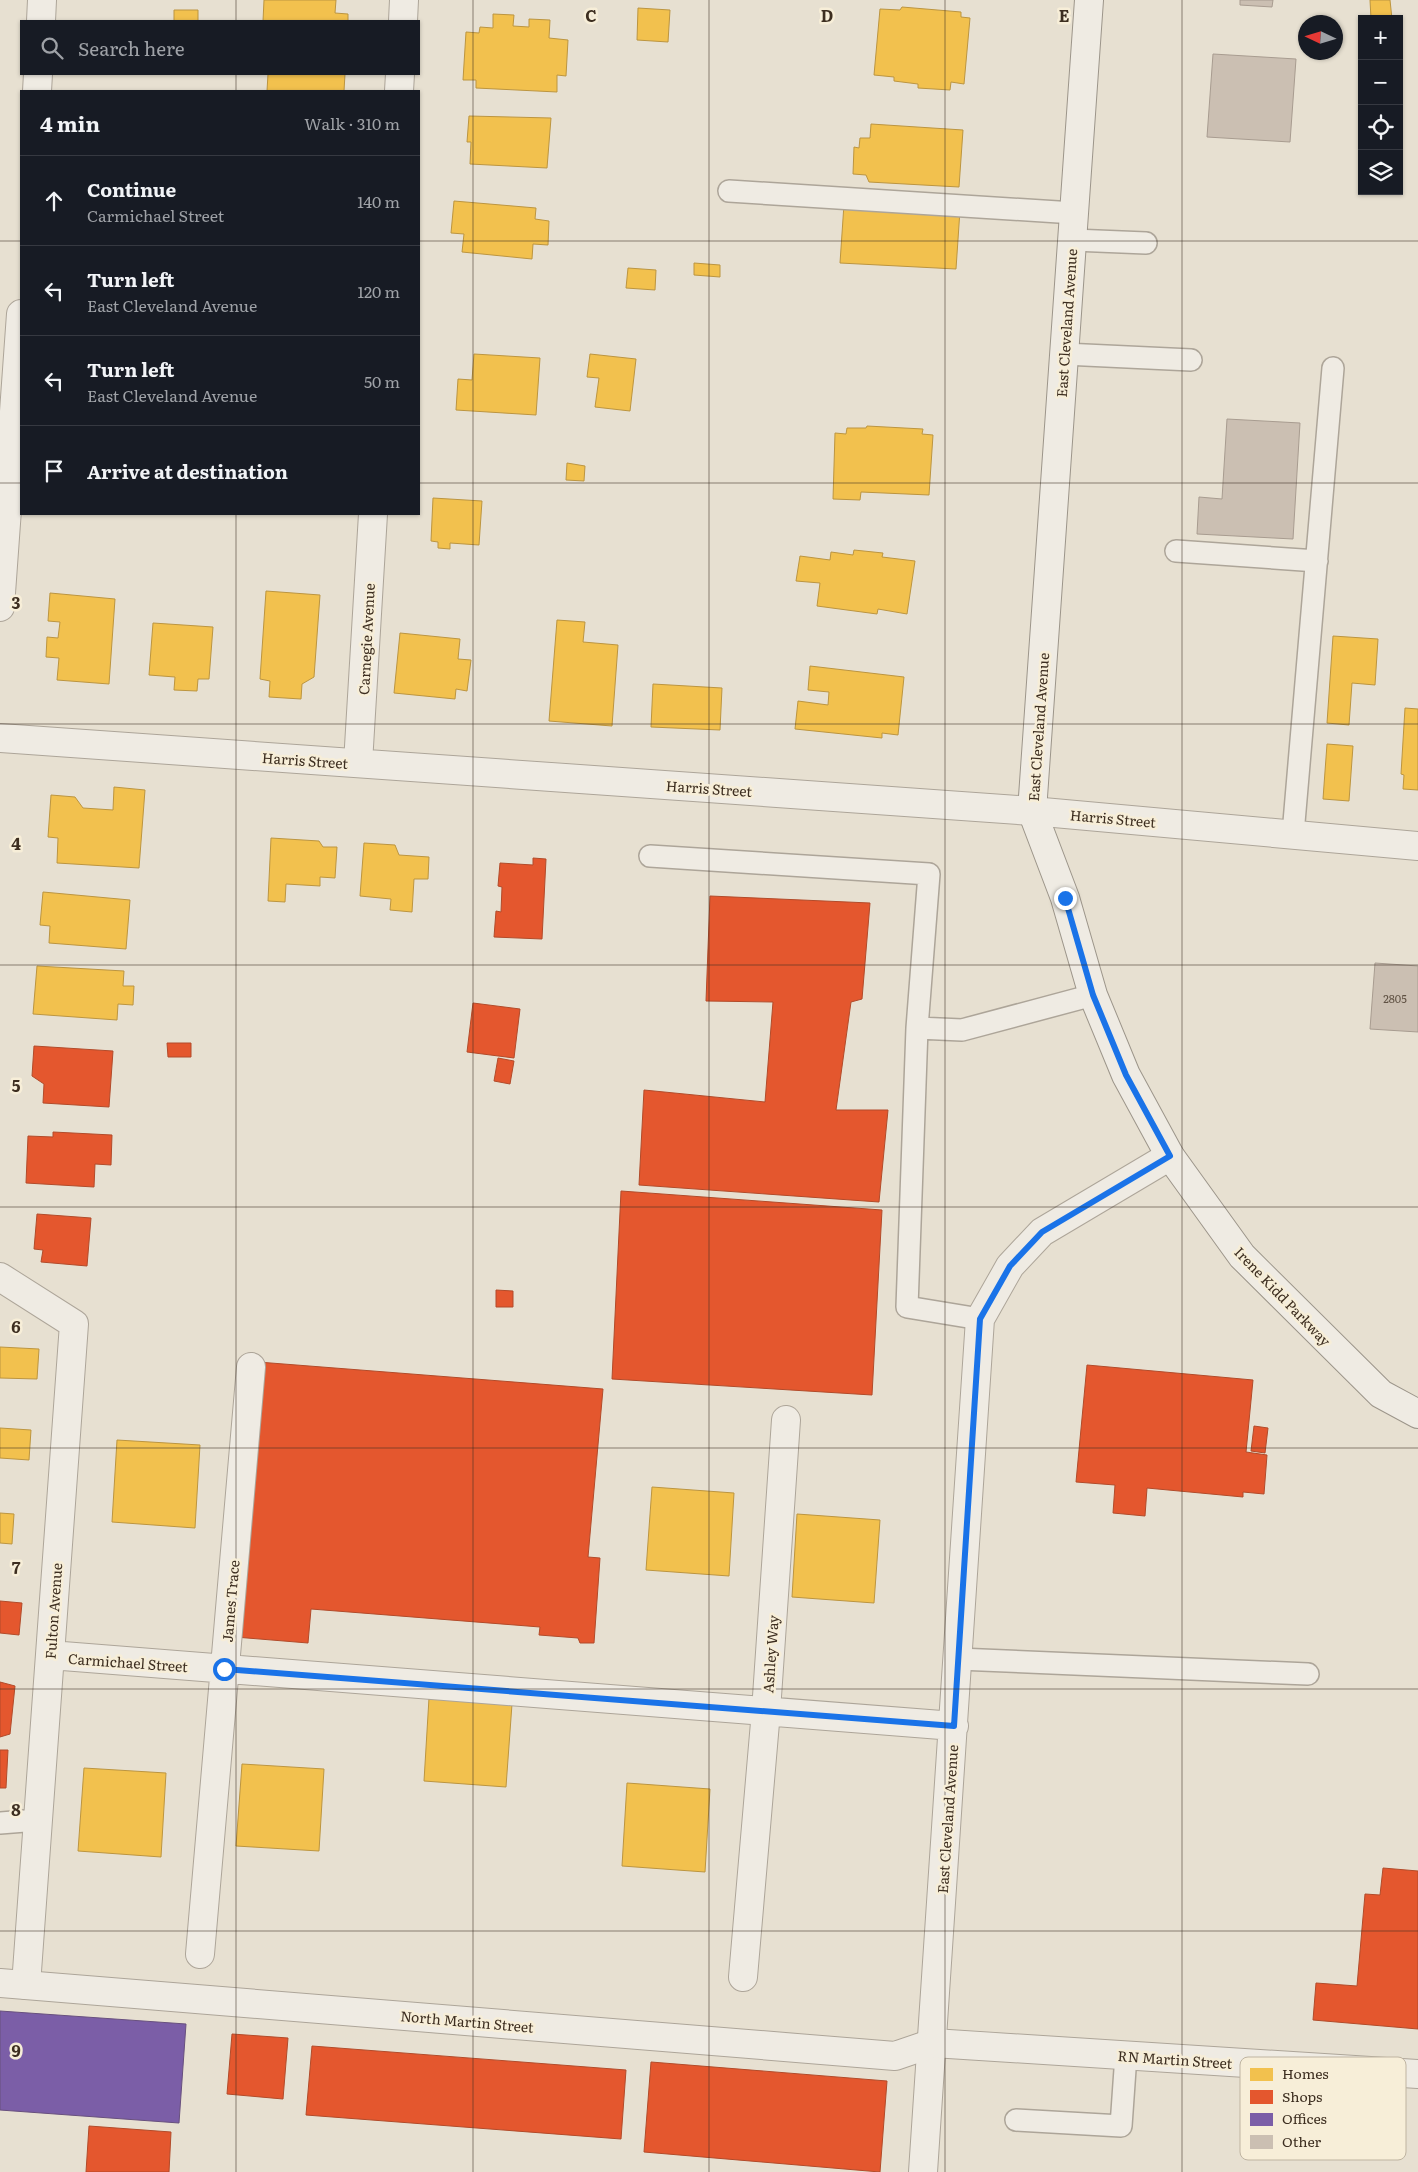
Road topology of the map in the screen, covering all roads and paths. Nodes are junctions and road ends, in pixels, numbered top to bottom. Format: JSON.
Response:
{"nodes":[{"id":1,"x":42,"y":0,"type":"edge"},
{"id":2,"x":404,"y":0,"type":"edge"},
{"id":3,"x":1089,"y":0,"type":"edge"},
{"id":4,"x":41,"y":20,"type":"edge"},
{"id":5,"x":403,"y":20,"type":"edge"},
{"id":6,"x":38,"y":75,"type":"edge"},
{"id":7,"x":400,"y":75,"type":"edge"},
{"id":8,"x":36,"y":90,"type":"edge"},
{"id":9,"x":399,"y":90,"type":"edge"},
{"id":10,"x":729,"y":191,"type":"dead end"},
{"id":11,"x":1074,"y":213,"type":"junction"},
{"id":12,"x":1072,"y":240,"type":"junction"},
{"id":13,"x":1146,"y":243,"type":"dead end"},
{"id":14,"x":20,"y":328,"type":"edge"},
{"id":15,"x":1064,"y":354,"type":"junction"},
{"id":16,"x":1191,"y":360,"type":"dead end"},
{"id":17,"x":1333,"y":368,"type":"dead end"},
{"id":18,"x":373,"y":515,"type":"edge"},
{"id":19,"x":1176,"y":551,"type":"dead end"},
{"id":20,"x":1317,"y":561,"type":"junction"},
{"id":21,"x":0,"y":606,"type":"edge"},
{"id":22,"x":0,"y":738,"type":"edge"},
{"id":23,"x":358,"y":763,"type":"junction"},
{"id":24,"x":1032,"y":811,"type":"junction"},
{"id":25,"x":1293,"y":834,"type":"junction"},
{"id":26,"x":1418,"y":846,"type":"edge"},
{"id":27,"x":650,"y":856,"type":"dead end"},
{"id":28,"x":1093,"y":995,"type":"junction"},
{"id":29,"x":917,"y":1028,"type":"junction"},
{"id":30,"x":1170,"y":1156,"type":"junction"},
{"id":31,"x":0,"y":1277,"type":"edge"},
{"id":32,"x":980,"y":1319,"type":"junction"},
{"id":33,"x":251,"y":1367,"type":"dead end"},
{"id":34,"x":1418,"y":1414,"type":"edge"},
{"id":35,"x":786,"y":1420,"type":"dead end"},
{"id":36,"x":50,"y":1656,"type":"junction"},
{"id":37,"x":958,"y":1658,"type":"junction"},
{"id":38,"x":224,"y":1669,"type":"junction"},
{"id":39,"x":1308,"y":1674,"type":"dead end"},
{"id":40,"x":766,"y":1711,"type":"junction"},
{"id":41,"x":954,"y":1726,"type":"junction"},
{"id":42,"x":38,"y":1820,"type":"junction"},
{"id":43,"x":0,"y":1823,"type":"edge"},
{"id":44,"x":200,"y":1954,"type":"dead end"},
{"id":45,"x":743,"y":1977,"type":"dead end"},
{"id":46,"x":13,"y":1984,"type":"edge"},
{"id":47,"x":933,"y":2043,"type":"junction"},
{"id":48,"x":1126,"y":2055,"type":"junction"},
{"id":49,"x":1240,"y":2062,"type":"edge"},
{"id":50,"x":1016,"y":2120,"type":"dead end"},
{"id":51,"x":923,"y":2172,"type":"edge"}],
"edges":[{"from":1,"to":4,"type":"street"},
{"from":2,"to":5,"type":"street"},
{"from":3,"to":11,"type":"street","name":"East Cleveland Avenue"},
{"from":6,"to":8,"type":"street"},
{"from":7,"to":9,"type":"street"},
{"from":10,"to":11,"type":"lane"},
{"from":11,"to":12,"type":"street","name":"East Cleveland Avenue"},
{"from":12,"to":13,"type":"lane"},
{"from":12,"to":15,"type":"street","name":"East Cleveland Avenue"},
{"from":14,"to":21,"type":"street"},
{"from":15,"to":16,"type":"lane"},
{"from":15,"to":24,"type":"street","name":"East Cleveland Avenue"},
{"from":17,"to":20,"type":"lane"},
{"from":18,"to":23,"type":"street","name":"Carnegie Avenue"},
{"from":19,"to":20,"type":"lane"},
{"from":20,"to":25,"type":"lane"},
{"from":22,"to":23,"type":"street","name":"Harris Street"},
{"from":23,"to":24,"type":"street","name":"Harris Street"},
{"from":24,"to":25,"type":"street","name":"Harris Street"},
{"from":24,"to":28,"type":"street","name":"East Cleveland Avenue"},
{"from":25,"to":26,"type":"street","name":"Harris Street"},
{"from":27,"to":29,"type":"lane"},
{"from":28,"to":29,"type":"lane"},
{"from":28,"to":30,"type":"street","name":"East Cleveland Avenue"},
{"from":29,"to":32,"type":"lane"},
{"from":30,"to":32,"type":"street","name":"East Cleveland Avenue"},
{"from":30,"to":34,"type":"street","name":"Irene Kidd Parkway"},
{"from":31,"to":36,"type":"street","name":"Fulton Avenue"},
{"from":32,"to":37,"type":"street","name":"East Cleveland Avenue"},
{"from":33,"to":38,"type":"street","name":"James Trace"},
{"from":35,"to":40,"type":"street","name":"Ashley Way"},
{"from":36,"to":38,"type":"street","name":"Carmichael Street"},
{"from":36,"to":42,"type":"street","name":"Fulton Avenue"},
{"from":37,"to":39,"type":"lane"},
{"from":37,"to":41,"type":"street","name":"East Cleveland Avenue"},
{"from":38,"to":40,"type":"street","name":"Carmichael Street"},
{"from":38,"to":44,"type":"street","name":"James Trace"},
{"from":40,"to":41,"type":"street","name":"Carmichael Street"},
{"from":40,"to":45,"type":"street","name":"Ashley Way"},
{"from":41,"to":47,"type":"street","name":"East Cleveland Avenue"},
{"from":42,"to":43,"type":"lane"},
{"from":42,"to":46,"type":"street","name":"Fulton Avenue"},
{"from":46,"to":47,"type":"street","name":"North Martin Street"},
{"from":47,"to":48,"type":"street","name":"RN Martin Street"},
{"from":47,"to":51,"type":"street","name":"East Cleveland Avenue"},
{"from":48,"to":49,"type":"street","name":"RN Martin Street"},
{"from":48,"to":50,"type":"lane"}]}
